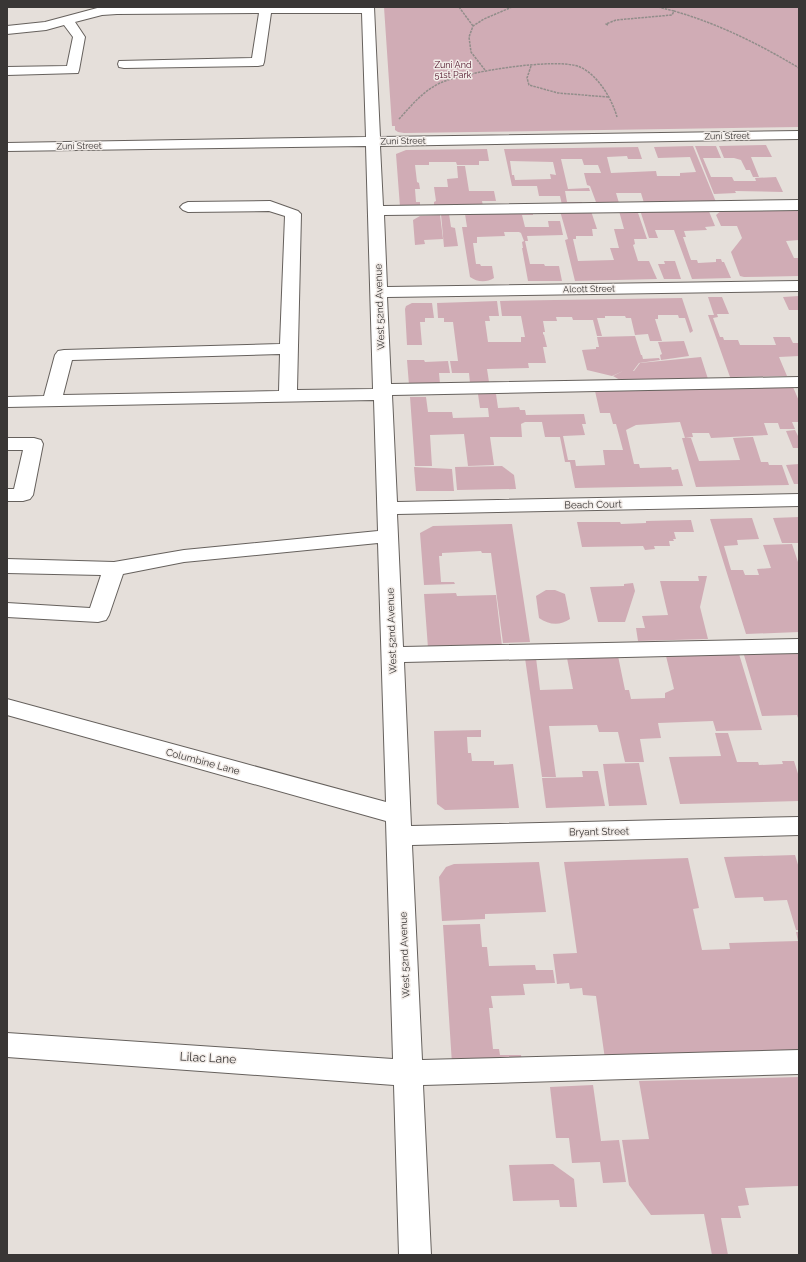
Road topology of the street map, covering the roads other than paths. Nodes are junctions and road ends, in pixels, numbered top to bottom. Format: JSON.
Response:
{"nodes":[{"id":1,"x":368,"y":8,"type":"edge"},
{"id":2,"x":266,"y":9,"type":"junction"},
{"id":3,"x":84,"y":11,"type":"edge"},
{"id":4,"x":67,"y":20,"type":"junction"},
{"id":5,"x":7,"y":30,"type":"edge"},
{"id":6,"x":124,"y":64,"type":"dead end"},
{"id":7,"x":7,"y":71,"type":"edge"},
{"id":8,"x":799,"y":135,"type":"edge"},
{"id":9,"x":373,"y":142,"type":"junction"},
{"id":10,"x":7,"y":147,"type":"edge"},
{"id":11,"x":799,"y":205,"type":"edge"},
{"id":12,"x":188,"y":207,"type":"dead end"},
{"id":13,"x":375,"y":211,"type":"junction"},
{"id":14,"x":799,"y":286,"type":"edge"},
{"id":15,"x":378,"y":292,"type":"junction"},
{"id":16,"x":289,"y":349,"type":"junction"},
{"id":17,"x":799,"y":382,"type":"edge"},
{"id":18,"x":382,"y":392,"type":"junction"},
{"id":19,"x":288,"y":396,"type":"junction"},
{"id":20,"x":52,"y":401,"type":"junction"},
{"id":21,"x":7,"y":402,"type":"edge"},
{"id":22,"x":7,"y":444,"type":"edge"},
{"id":23,"x":7,"y":495,"type":"edge"},
{"id":24,"x":799,"y":500,"type":"edge"},
{"id":25,"x":387,"y":508,"type":"junction"},
{"id":26,"x":388,"y":536,"type":"junction"},
{"id":27,"x":7,"y":566,"type":"edge"},
{"id":28,"x":114,"y":569,"type":"junction"},
{"id":29,"x":7,"y":610,"type":"edge"},
{"id":30,"x":799,"y":646,"type":"edge"},
{"id":31,"x":392,"y":655,"type":"junction"},
{"id":32,"x":7,"y":707,"type":"edge"},
{"id":33,"x":399,"y":825,"type":"junction"},
{"id":34,"x":799,"y":826,"type":"edge"},
{"id":35,"x":7,"y":1045,"type":"edge"},
{"id":36,"x":799,"y":1062,"type":"edge"},
{"id":37,"x":408,"y":1073,"type":"junction"},
{"id":38,"x":415,"y":1255,"type":"edge"}],
"edges":[{"from":1,"to":2,"type":"street"},
{"from":1,"to":9,"type":"street","name":"West 52nd Avenue"},
{"from":2,"to":3,"type":"street"},
{"from":2,"to":6,"type":"street"},
{"from":3,"to":4,"type":"street"},
{"from":4,"to":5,"type":"street"},
{"from":4,"to":7,"type":"street"},
{"from":8,"to":9,"type":"street","name":"Zuni Street"},
{"from":9,"to":10,"type":"street","name":"Zuni Street"},
{"from":9,"to":13,"type":"street","name":"West 52nd Avenue"},
{"from":11,"to":13,"type":"street"},
{"from":12,"to":16,"type":"street"},
{"from":13,"to":15,"type":"street","name":"West 52nd Avenue"},
{"from":14,"to":15,"type":"street","name":"Alcott Street"},
{"from":15,"to":18,"type":"street","name":"West 52nd Avenue"},
{"from":16,"to":19,"type":"street"},
{"from":16,"to":20,"type":"street"},
{"from":17,"to":18,"type":"street"},
{"from":18,"to":19,"type":"street"},
{"from":18,"to":25,"type":"street","name":"West 52nd Avenue"},
{"from":19,"to":20,"type":"street"},
{"from":20,"to":21,"type":"street"},
{"from":22,"to":23,"type":"street"},
{"from":24,"to":25,"type":"street","name":"Beach Court"},
{"from":25,"to":26,"type":"street","name":"West 52nd Avenue"},
{"from":26,"to":28,"type":"street"},
{"from":26,"to":31,"type":"street","name":"West 52nd Avenue"},
{"from":27,"to":28,"type":"street"},
{"from":28,"to":29,"type":"street"},
{"from":30,"to":31,"type":"street"},
{"from":31,"to":33,"type":"street","name":"West 52nd Avenue"},
{"from":32,"to":33,"type":"street","name":"Columbine Lane"},
{"from":33,"to":34,"type":"street","name":"Bryant Street"},
{"from":33,"to":37,"type":"street","name":"West 52nd Avenue"},
{"from":35,"to":37,"type":"street","name":"Lilac Lane"},
{"from":36,"to":37,"type":"street","name":"Lilac Lane"},
{"from":37,"to":38,"type":"street","name":"West 52nd Avenue"}]}
